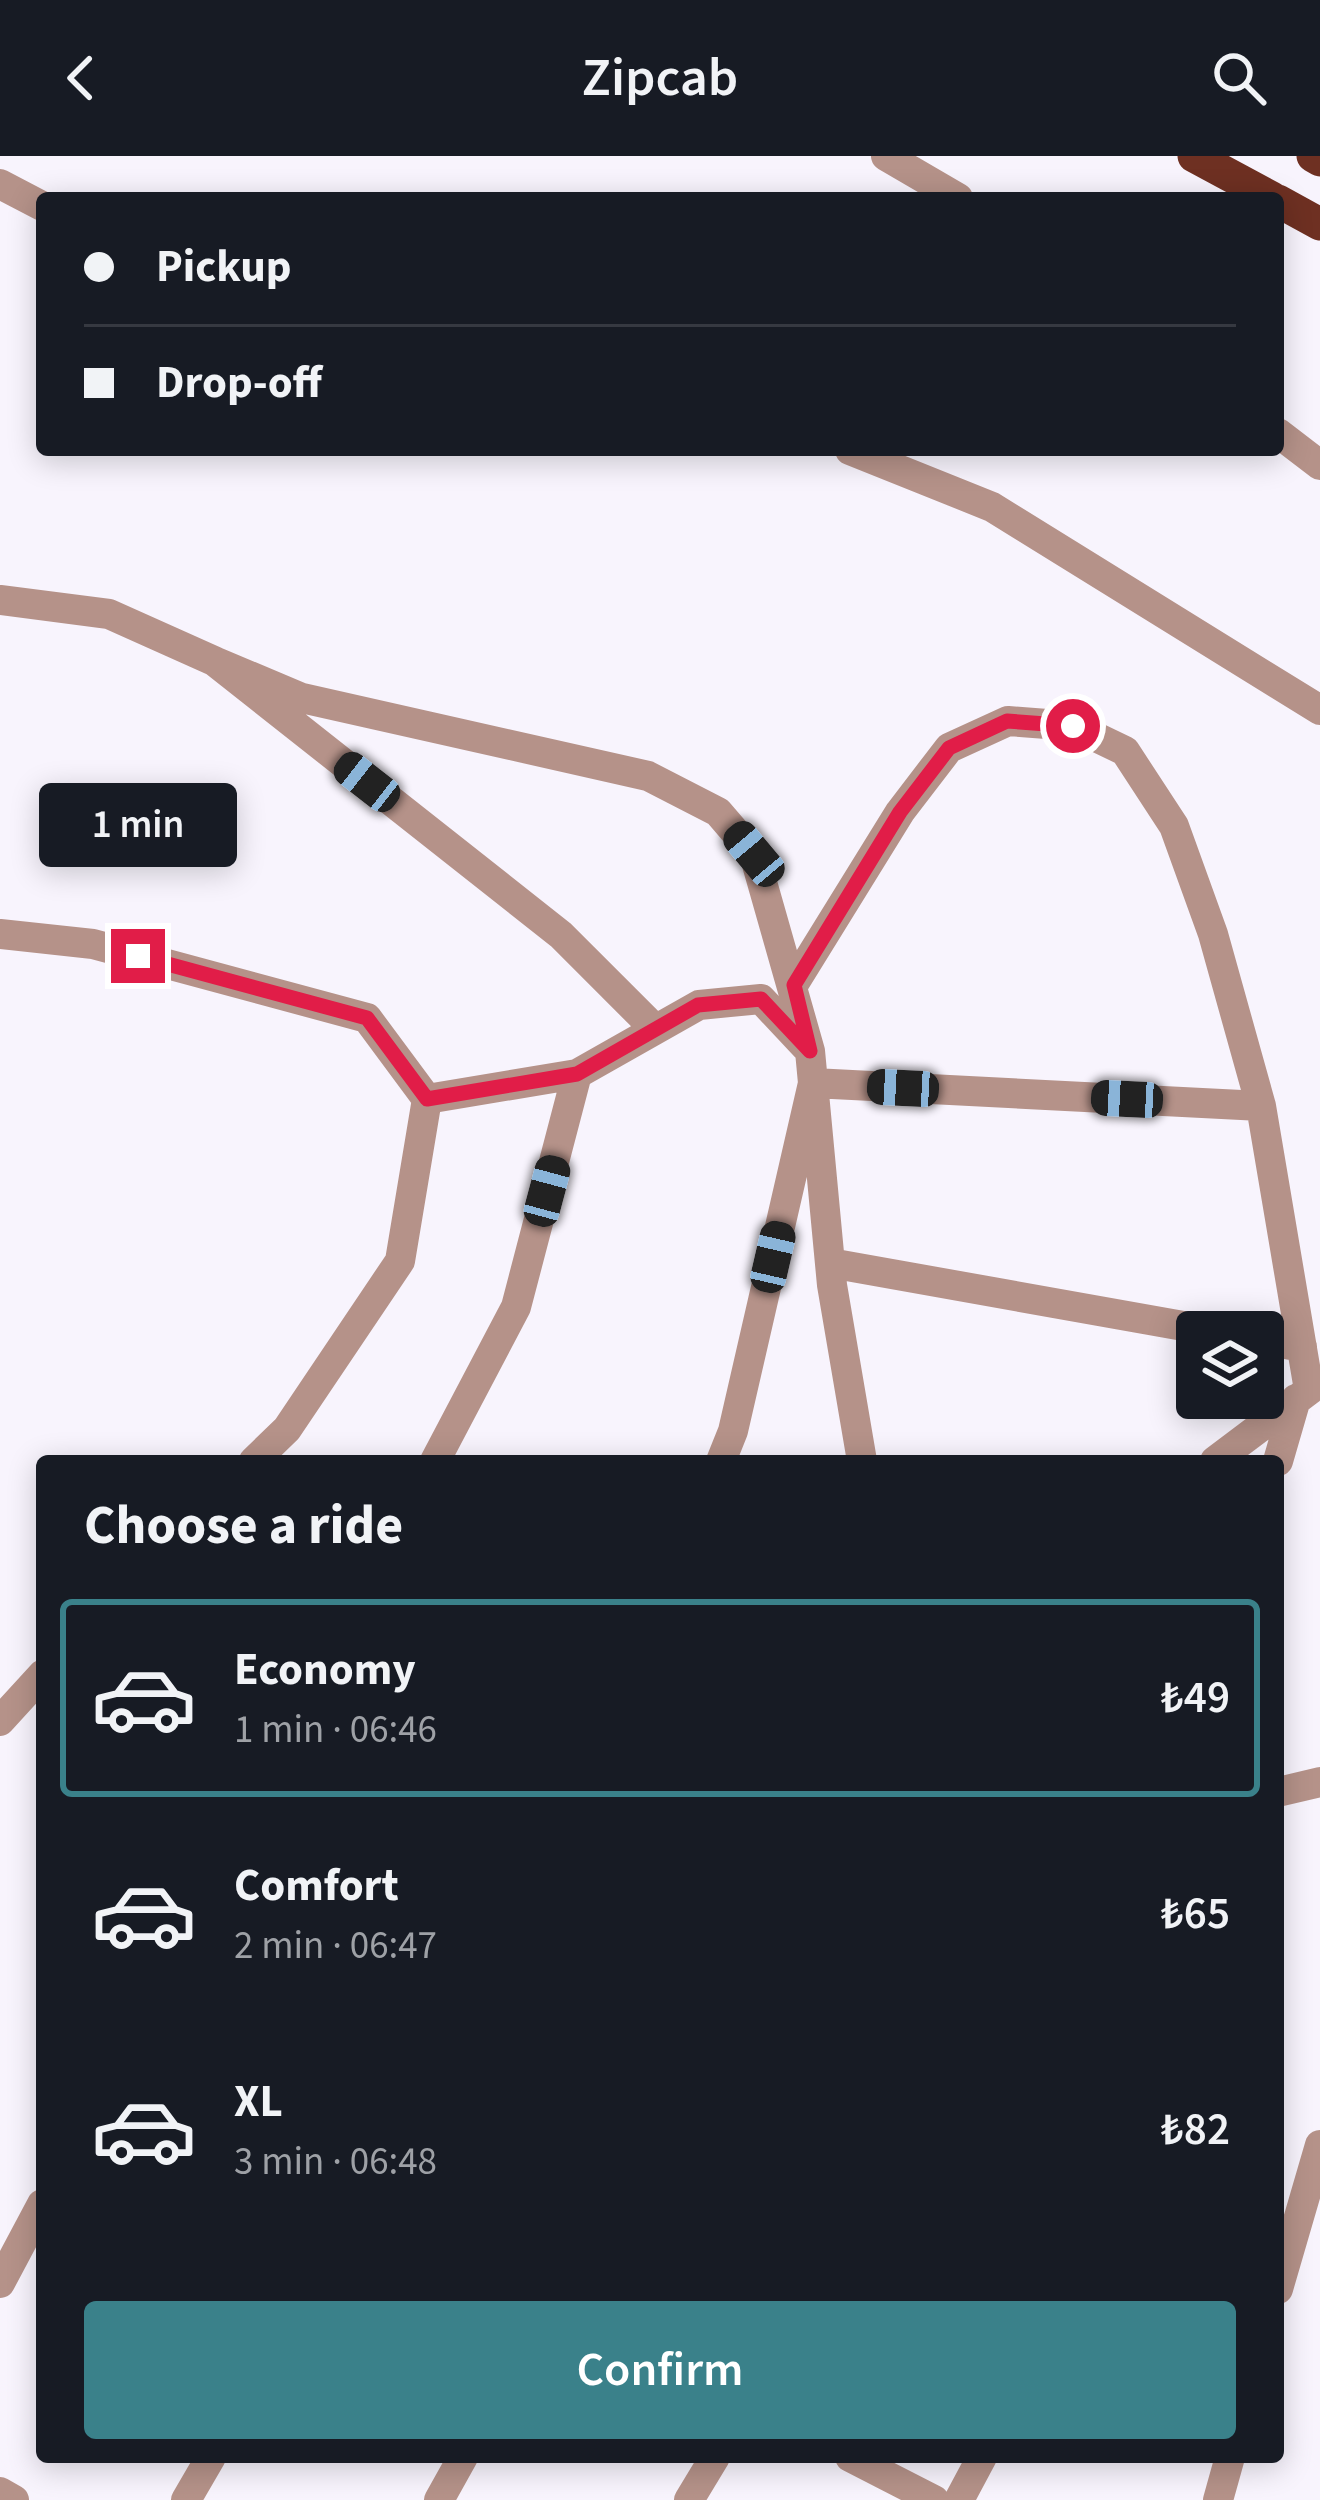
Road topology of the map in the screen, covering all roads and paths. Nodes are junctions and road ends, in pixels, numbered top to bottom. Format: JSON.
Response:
{"nodes":[{"id":1,"x":886,"y":156,"type":"edge"},
{"id":2,"x":1193,"y":156,"type":"edge"},
{"id":3,"x":0,"y":184,"type":"edge"},
{"id":4,"x":948,"y":192,"type":"edge"},
{"id":5,"x":1260,"y":192,"type":"edge"},
{"id":6,"x":36,"y":203,"type":"edge"},
{"id":7,"x":1284,"y":205,"type":"edge"},
{"id":8,"x":1320,"y":224,"type":"edge"},
{"id":9,"x":1284,"y":438,"type":"edge"},
{"id":10,"x":865,"y":456,"type":"edge"},
{"id":11,"x":1320,"y":465,"type":"edge"},
{"id":12,"x":0,"y":600,"type":"edge"},
{"id":13,"x":214,"y":662,"type":"junction"},
{"id":14,"x":1320,"y":710,"type":"edge"},
{"id":15,"x":0,"y":934,"type":"edge"},
{"id":16,"x":794,"y":985,"type":"junction"},
{"id":17,"x":656,"y":1029,"type":"junction"},
{"id":18,"x":810,"y":1051,"type":"junction"},
{"id":19,"x":577,"y":1074,"type":"junction"},
{"id":20,"x":813,"y":1083,"type":"junction"},
{"id":21,"x":427,"y":1099,"type":"junction"},
{"id":22,"x":1261,"y":1106,"type":"junction"},
{"id":23,"x":830,"y":1263,"type":"junction"},
{"id":24,"x":1176,"y":1325,"type":"edge"},
{"id":25,"x":1284,"y":1344,"type":"edge"},
{"id":26,"x":1302,"y":1347,"type":"junction"},
{"id":27,"x":1308,"y":1390,"type":"edge"},
{"id":28,"x":260,"y":1455,"type":"edge"},
{"id":29,"x":438,"y":1455,"type":"edge"},
{"id":30,"x":723,"y":1455,"type":"edge"},
{"id":31,"x":861,"y":1455,"type":"edge"},
{"id":32,"x":1223,"y":1455,"type":"edge"},
{"id":33,"x":1281,"y":1455,"type":"edge"},
{"id":34,"x":36,"y":1682,"type":"edge"},
{"id":35,"x":0,"y":1721,"type":"edge"},
{"id":36,"x":1320,"y":1782,"type":"edge"},
{"id":37,"x":1284,"y":1791,"type":"edge"},
{"id":38,"x":1320,"y":2145,"type":"edge"},
{"id":39,"x":36,"y":2215,"type":"edge"},
{"id":40,"x":1284,"y":2268,"type":"edge"},
{"id":41,"x":0,"y":2283,"type":"edge"},
{"id":42,"x":208,"y":2463,"type":"edge"},
{"id":43,"x":460,"y":2463,"type":"edge"},
{"id":44,"x":711,"y":2463,"type":"edge"},
{"id":45,"x":862,"y":2463,"type":"edge"},
{"id":46,"x":979,"y":2463,"type":"edge"},
{"id":47,"x":1228,"y":2463,"type":"edge"},
{"id":48,"x":0,"y":2492,"type":"edge"},
{"id":49,"x":14,"y":2500,"type":"edge"},
{"id":50,"x":186,"y":2500,"type":"edge"},
{"id":51,"x":439,"y":2500,"type":"edge"},
{"id":52,"x":689,"y":2500,"type":"edge"},
{"id":53,"x":934,"y":2500,"type":"edge"},
{"id":54,"x":958,"y":2500,"type":"edge"},
{"id":55,"x":1218,"y":2500,"type":"edge"}],
"edges":[{"from":1,"to":4,"type":"street"},
{"from":2,"to":5,"type":"highway"},
{"from":3,"to":6,"type":"street"},
{"from":7,"to":8,"type":"highway"},
{"from":9,"to":11,"type":"street"},
{"from":10,"to":14,"type":"street"},
{"from":12,"to":13,"type":"street"},
{"from":13,"to":16,"type":"street"},
{"from":13,"to":17,"type":"street"},
{"from":15,"to":21,"type":"street"},
{"from":16,"to":18,"type":"street"},
{"from":16,"to":22,"type":"street"},
{"from":17,"to":18,"type":"street"},
{"from":17,"to":19,"type":"street"},
{"from":18,"to":20,"type":"street"},
{"from":19,"to":21,"type":"street"},
{"from":19,"to":29,"type":"street"},
{"from":20,"to":22,"type":"street"},
{"from":20,"to":23,"type":"street"},
{"from":20,"to":30,"type":"street"},
{"from":21,"to":28,"type":"street"},
{"from":22,"to":26,"type":"street"},
{"from":23,"to":24,"type":"street"},
{"from":23,"to":31,"type":"street"},
{"from":25,"to":26,"type":"street"},
{"from":26,"to":27,"type":"street"},
{"from":27,"to":32,"type":"street"},
{"from":27,"to":33,"type":"street"},
{"from":34,"to":35,"type":"street"},
{"from":36,"to":37,"type":"street"},
{"from":38,"to":40,"type":"street"},
{"from":39,"to":41,"type":"street"},
{"from":42,"to":50,"type":"street"},
{"from":43,"to":51,"type":"street"},
{"from":44,"to":52,"type":"street"},
{"from":45,"to":53,"type":"street"},
{"from":46,"to":54,"type":"street"},
{"from":47,"to":55,"type":"street"},
{"from":48,"to":49,"type":"street"}]}
